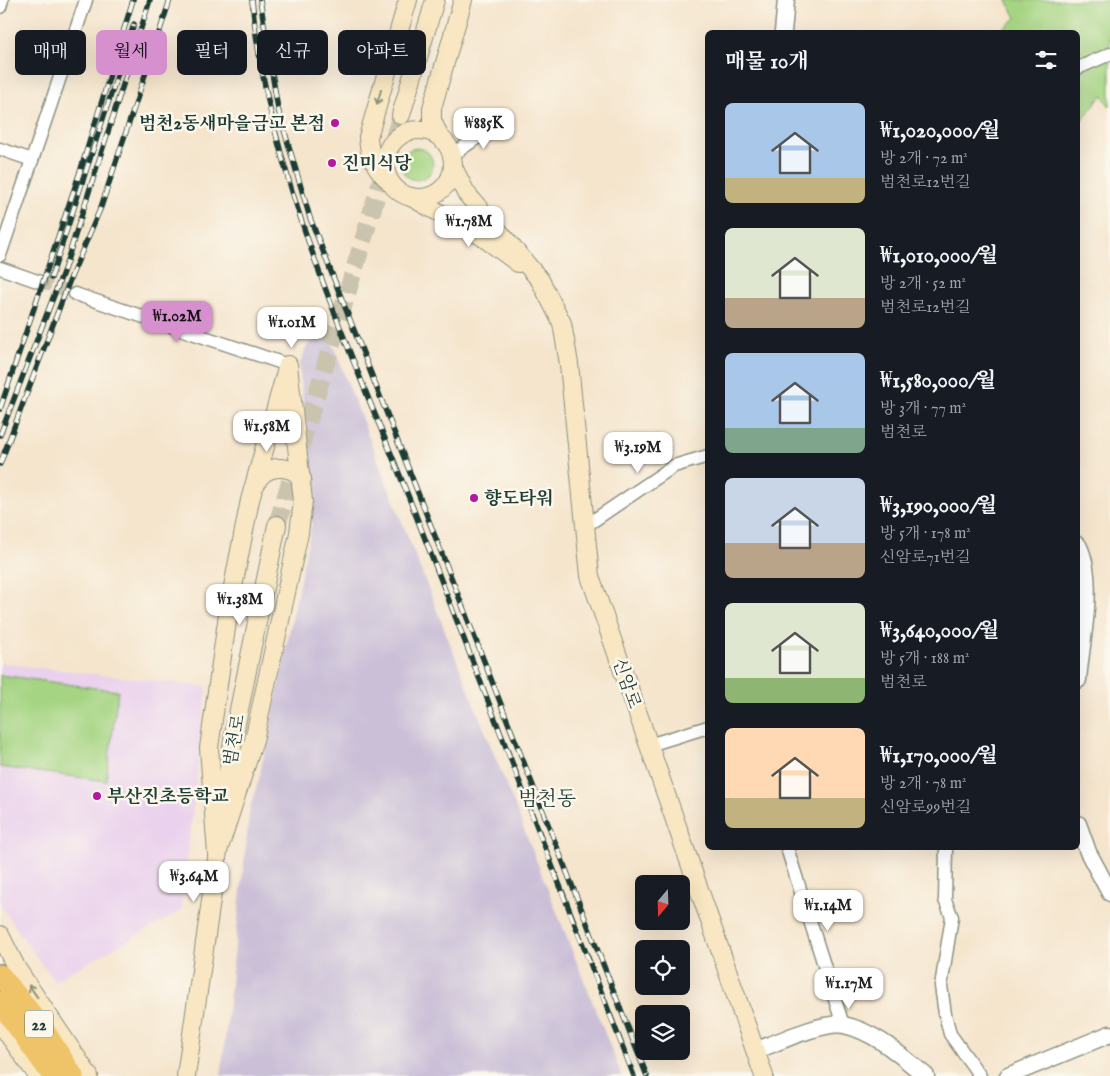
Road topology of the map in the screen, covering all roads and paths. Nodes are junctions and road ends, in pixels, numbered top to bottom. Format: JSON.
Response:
{"nodes":[{"id":1,"x":2,"y":0,"type":"edge"},
{"id":2,"x":86,"y":0,"type":"edge"},
{"id":3,"x":408,"y":0,"type":"edge"},
{"id":4,"x":435,"y":0,"type":"edge"},
{"id":5,"x":463,"y":0,"type":"edge"},
{"id":6,"x":786,"y":0,"type":"edge"},
{"id":7,"x":0,"y":7,"type":"edge"},
{"id":8,"x":783,"y":30,"type":"edge"},
{"id":9,"x":1110,"y":54,"type":"edge"},
{"id":10,"x":1080,"y":67,"type":"edge"},
{"id":11,"x":401,"y":115,"type":"tunnel mouth"},
{"id":12,"x":500,"y":122,"type":"dead end"},
{"id":13,"x":439,"y":136,"type":"junction"},
{"id":14,"x":0,"y":149,"type":"edge"},
{"id":15,"x":32,"y":160,"type":"junction"},
{"id":16,"x":452,"y":161,"type":"junction"},
{"id":17,"x":392,"y":185,"type":"junction"},
{"id":18,"x":411,"y":197,"type":"junction"},
{"id":19,"x":0,"y":254,"type":"edge"},
{"id":20,"x":0,"y":268,"type":"edge"},
{"id":21,"x":540,"y":280,"type":"junction"},
{"id":22,"x":40,"y":282,"type":"tunnel mouth"},
{"id":23,"x":75,"y":294,"type":"tunnel mouth"},
{"id":24,"x":288,"y":365,"type":"junction"},
{"id":25,"x":705,"y":457,"type":"edge"},
{"id":26,"x":302,"y":479,"type":"junction"},
{"id":27,"x":250,"y":500,"type":"junction"},
{"id":28,"x":277,"y":525,"type":"tunnel mouth"},
{"id":29,"x":584,"y":527,"type":"junction"},
{"id":30,"x":1080,"y":549,"type":"edge"},
{"id":31,"x":1082,"y":604,"type":"edge"},
{"id":32,"x":1080,"y":642,"type":"edge"},
{"id":33,"x":705,"y":728,"type":"edge"},
{"id":34,"x":649,"y":745,"type":"junction"},
{"id":35,"x":1080,"y":830,"type":"edge"},
{"id":36,"x":787,"y":850,"type":"edge"},
{"id":37,"x":946,"y":850,"type":"edge"},
{"id":38,"x":217,"y":854,"type":"junction"},
{"id":39,"x":1110,"y":893,"type":"edge"},
{"id":40,"x":0,"y":936,"type":"edge"},
{"id":41,"x":0,"y":952,"type":"edge"},
{"id":42,"x":8,"y":972,"type":"edge"},
{"id":43,"x":0,"y":1002,"type":"edge"},
{"id":44,"x":0,"y":1023,"type":"edge"},
{"id":45,"x":843,"y":1025,"type":"junction"},
{"id":46,"x":1110,"y":1034,"type":"edge"},
{"id":47,"x":755,"y":1051,"type":"junction"},
{"id":48,"x":38,"y":1076,"type":"edge"},
{"id":49,"x":53,"y":1076,"type":"edge"},
{"id":50,"x":73,"y":1076,"type":"edge"},
{"id":51,"x":88,"y":1076,"type":"edge"},
{"id":52,"x":186,"y":1076,"type":"edge"},
{"id":53,"x":764,"y":1076,"type":"edge"},
{"id":54,"x":926,"y":1076,"type":"edge"},
{"id":55,"x":980,"y":1076,"type":"edge"},
{"id":56,"x":1008,"y":1076,"type":"edge"}],
"edges":[{"from":1,"to":7,"type":"street"},
{"from":2,"to":15,"type":"street"},
{"from":3,"to":17,"type":"main road","one_way":true},
{"from":4,"to":11,"type":"main road"},
{"from":5,"to":13,"type":"main road"},
{"from":6,"to":8,"type":"street"},
{"from":9,"to":10,"type":"street"},
{"from":12,"to":16,"type":"street"},
{"from":13,"to":16,"type":"main road"},
{"from":13,"to":17,"type":"main road"},
{"from":14,"to":15,"type":"street"},
{"from":15,"to":19,"type":"street"},
{"from":16,"to":18,"type":"main road"},
{"from":16,"to":21,"type":"main road"},
{"from":17,"to":18,"type":"main road"},
{"from":18,"to":21,"type":"main road"},
{"from":20,"to":22,"type":"street"},
{"from":21,"to":29,"type":"main road","name":"신암로"},
{"from":23,"to":24,"type":"street"},
{"from":24,"to":26,"type":"main road"},
{"from":24,"to":27,"type":"main road"},
{"from":25,"to":29,"type":"street"},
{"from":26,"to":27,"type":"main road"},
{"from":26,"to":38,"type":"main road"},
{"from":27,"to":38,"type":"main road"},
{"from":28,"to":38,"type":"main road","name":"범천로"},
{"from":29,"to":34,"type":"main road","name":"신암로"},
{"from":30,"to":31,"type":"street"},
{"from":31,"to":32,"type":"street"},
{"from":33,"to":34,"type":"street"},
{"from":34,"to":47,"type":"main road","name":"신암로"},
{"from":35,"to":39,"type":"street"},
{"from":36,"to":45,"type":"street"},
{"from":37,"to":55,"type":"street"},
{"from":38,"to":52,"type":"main road","name":"범천로"},
{"from":40,"to":42,"type":"main road"},
{"from":41,"to":42,"type":"main road"},
{"from":42,"to":50,"type":"highway","number":"22"},
{"from":51,"to":42,"type":"main road","one_way":true},
{"from":43,"to":49,"type":"highway","number":"22"},
{"from":44,"to":48,"type":"main road"},
{"from":45,"to":47,"type":"street"},
{"from":45,"to":54,"type":"street"},
{"from":46,"to":56,"type":"street"},
{"from":47,"to":53,"type":"main road","name":"신암로"}]}
